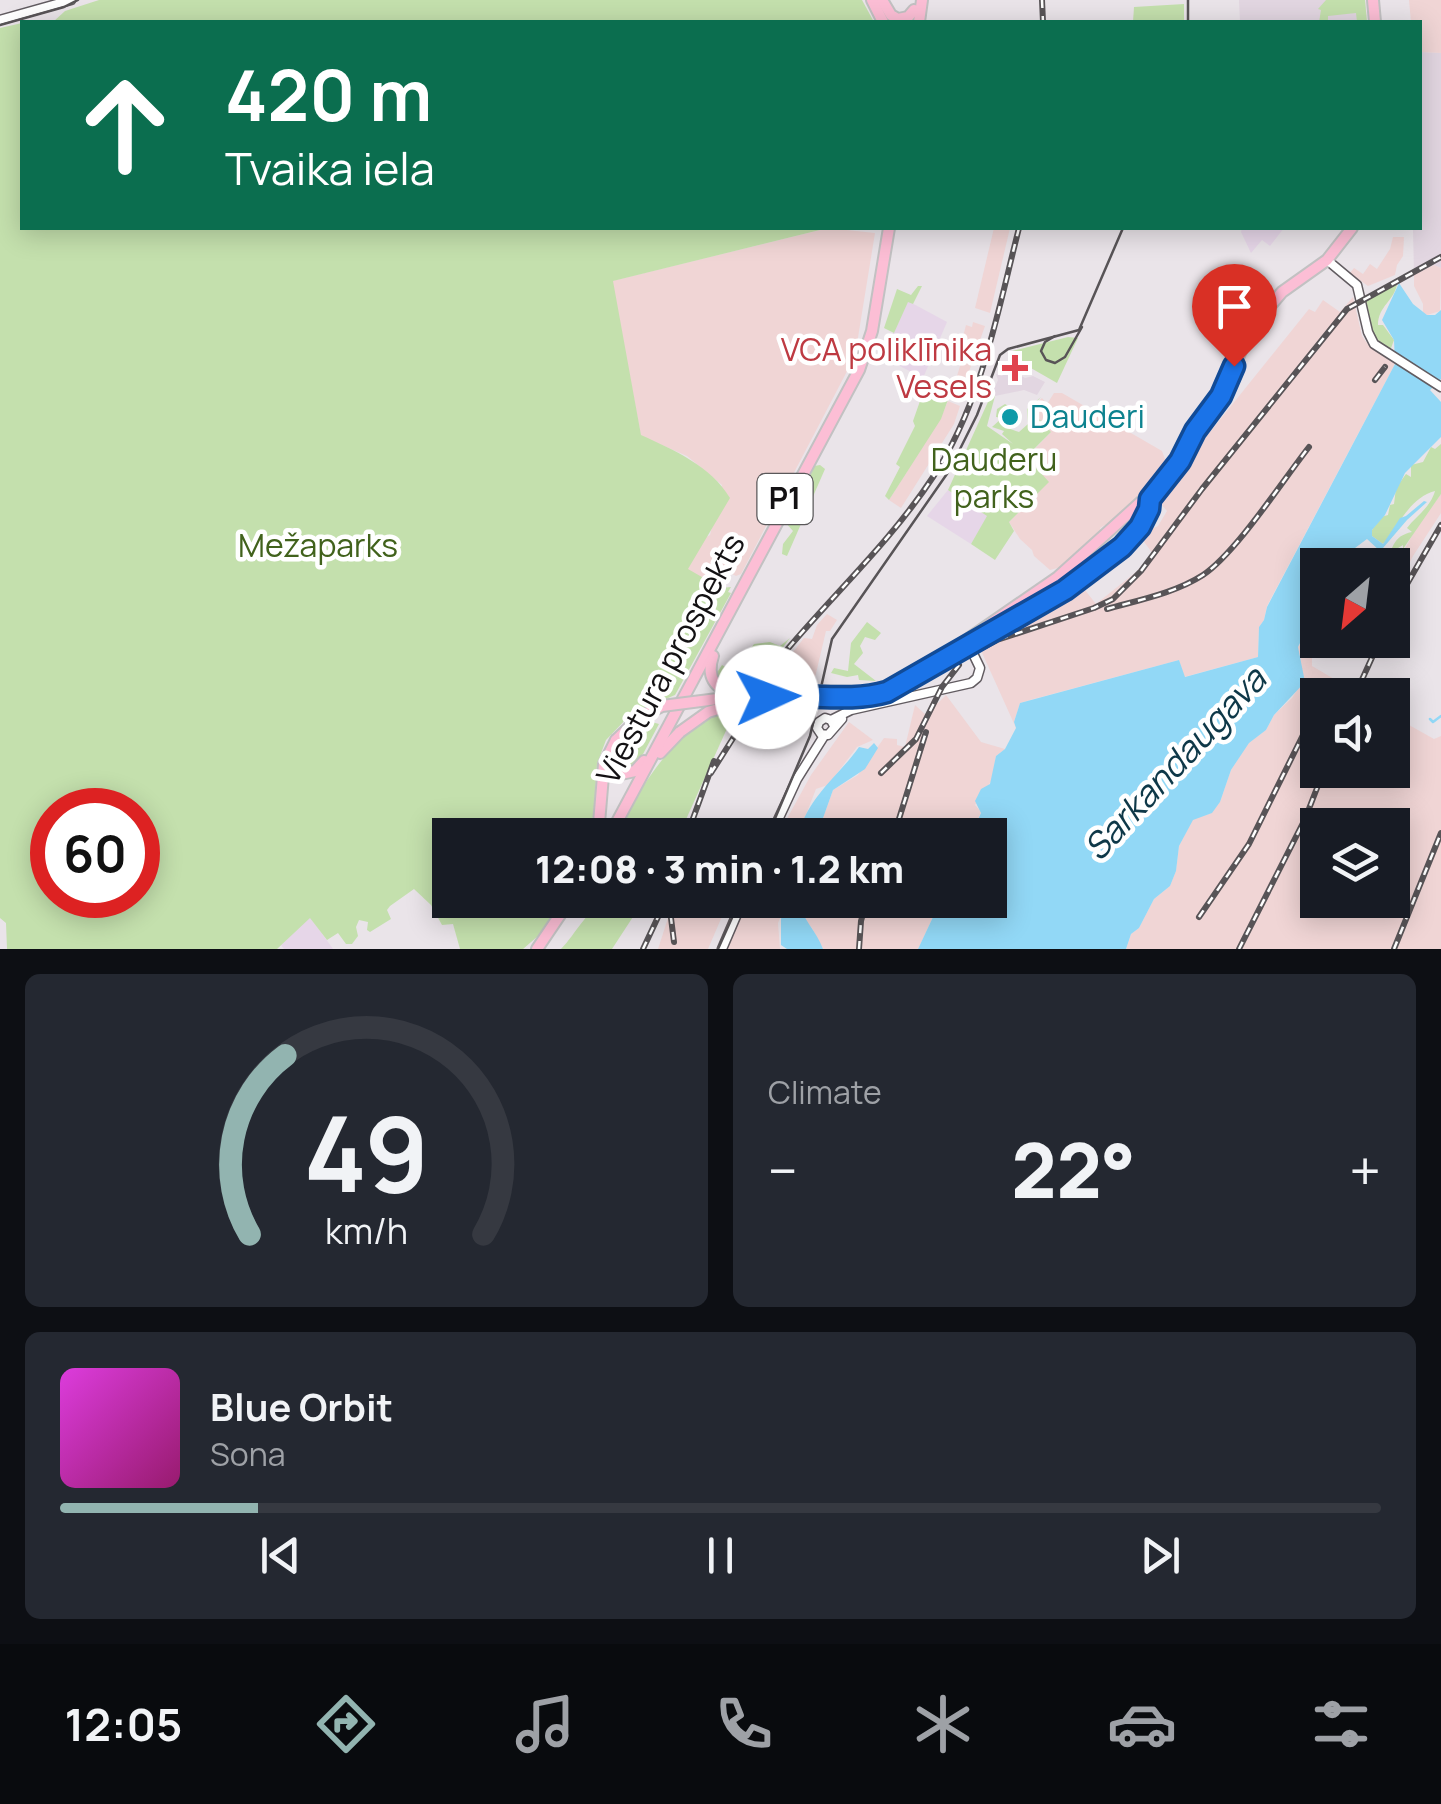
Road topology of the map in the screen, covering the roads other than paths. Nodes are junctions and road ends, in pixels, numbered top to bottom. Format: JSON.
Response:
{"nodes":[{"id":1,"x":71,"y":0,"type":"edge"},
{"id":2,"x":878,"y":0,"type":"edge"},
{"id":3,"x":917,"y":3,"type":"edge"},
{"id":4,"x":0,"y":20,"type":"edge"},
{"id":5,"x":886,"y":230,"type":"edge"},
{"id":6,"x":1350,"y":230,"type":"edge"},
{"id":7,"x":1327,"y":260,"type":"junction"},
{"id":8,"x":1441,"y":387,"type":"edge"},
{"id":9,"x":838,"y":406,"type":"junction"},
{"id":10,"x":1150,"y":499,"type":"junction"},
{"id":11,"x":1075,"y":562,"type":"junction"},
{"id":12,"x":1085,"y":576,"type":"junction"},
{"id":13,"x":747,"y":582,"type":"junction"},
{"id":14,"x":968,"y":643,"type":"junction"},
{"id":15,"x":751,"y":696,"type":"junction"},
{"id":16,"x":833,"y":723,"type":"junction"},
{"id":17,"x":672,"y":724,"type":"junction"},
{"id":18,"x":822,"y":734,"type":"junction"},
{"id":19,"x":617,"y":741,"type":"junction"},
{"id":20,"x":644,"y":760,"type":"junction"},
{"id":21,"x":604,"y":818,"type":"edge"},
{"id":22,"x":613,"y":818,"type":"edge"},
{"id":23,"x":615,"y":818,"type":"edge"},
{"id":24,"x":779,"y":818,"type":"edge"},
{"id":25,"x":561,"y":918,"type":"edge"},
{"id":26,"x":735,"y":918,"type":"edge"},
{"id":27,"x":541,"y":949,"type":"edge"},
{"id":28,"x":722,"y":949,"type":"edge"}],
"edges":[{"from":1,"to":4,"type":"street"},
{"from":2,"to":3,"type":"main road"},
{"from":5,"to":9,"type":"main road","name":"Viestura prospekts","number":"P1"},
{"from":6,"to":7,"type":"main road"},
{"from":7,"to":8,"type":"street"},
{"from":7,"to":10,"type":"main road"},
{"from":9,"to":13,"type":"main road","name":"Viestura prospekts","number":"P1"},
{"from":9,"to":17,"type":"main road","name":"Viestura prospekts","number":"P1"},
{"from":10,"to":11,"type":"main road"},
{"from":10,"to":12,"type":"main road"},
{"from":11,"to":12,"type":"main road"},
{"from":11,"to":14,"type":"main road"},
{"from":12,"to":14,"type":"main road"},
{"from":13,"to":15,"type":"main road"},
{"from":13,"to":17,"type":"main road","name":"Viestura prospekts","number":"P1"},
{"from":14,"to":15,"type":"main road","bridge":true},
{"from":14,"to":16,"type":"street"},
{"from":15,"to":17,"type":"main road","bridge":true},
{"from":15,"to":19,"type":"main road","bridge":true},
{"from":16,"to":18,"type":"street"},
{"from":16,"to":18,"type":"street"},
{"from":17,"to":20,"type":"main road","name":"Viestura prospekts","number":"P1"},
{"from":17,"to":23,"type":"main road","name":"Viestura prospekts"},
{"from":18,"to":24,"type":"street"},
{"from":19,"to":20,"type":"main road"},
{"from":19,"to":21,"type":"main road"},
{"from":20,"to":22,"type":"main road","name":"Viestura prospekts","number":"P1"},
{"from":25,"to":27,"type":"main road"},
{"from":26,"to":28,"type":"street"}]}
